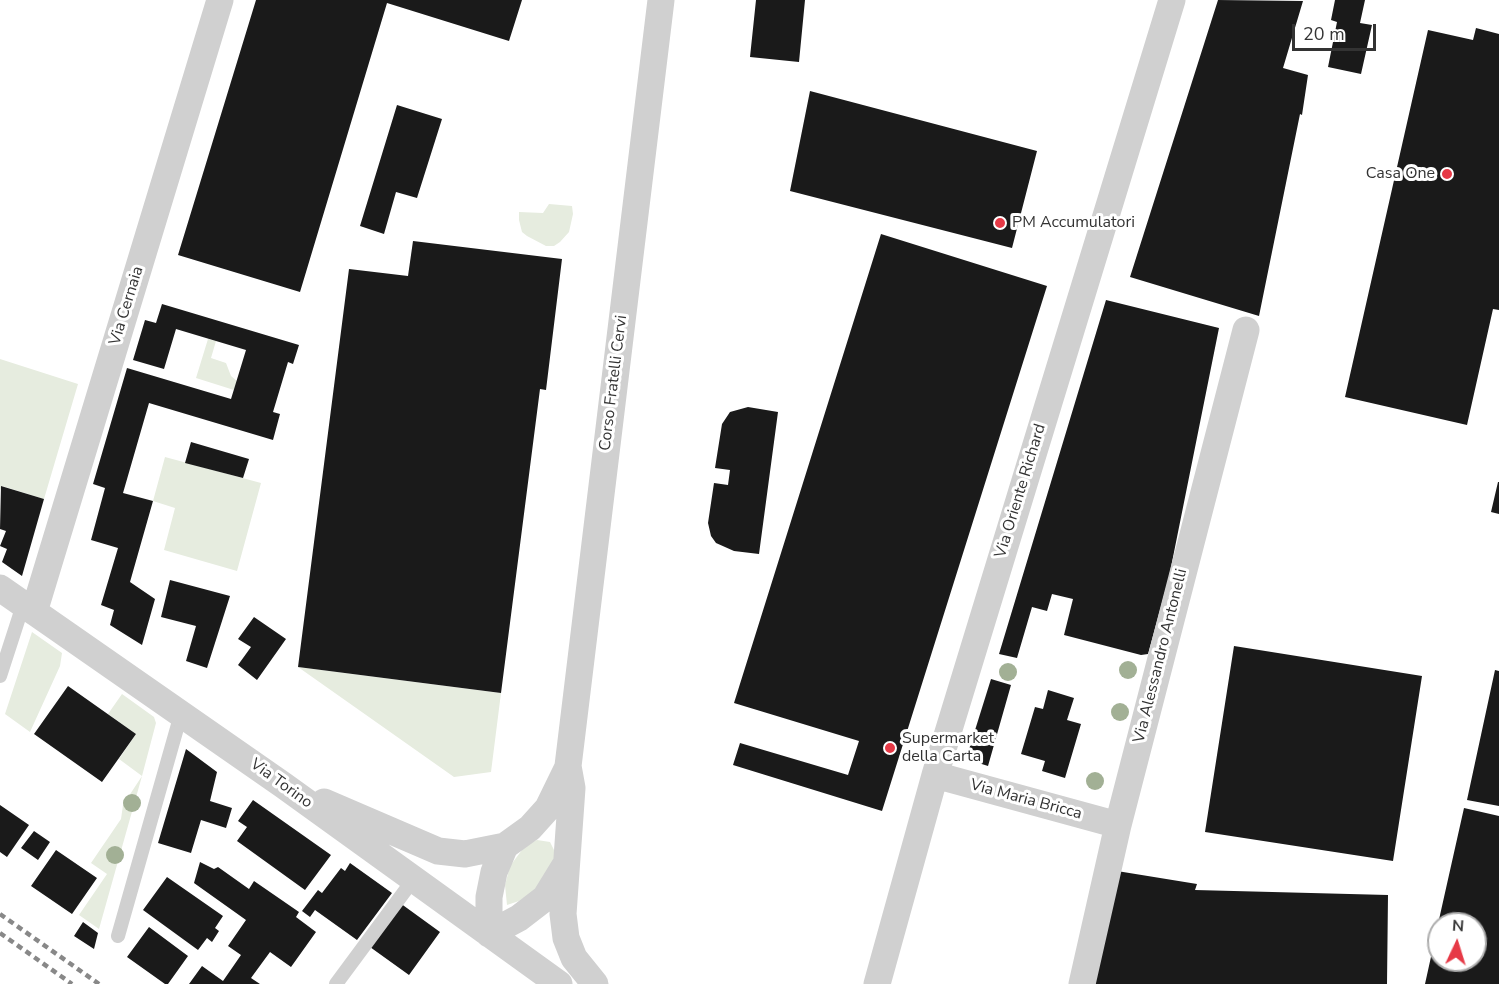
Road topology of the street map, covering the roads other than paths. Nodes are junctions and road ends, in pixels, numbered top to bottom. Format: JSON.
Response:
{"nodes":[{"id":1,"x":220,"y":0,"type":"edge"},
{"id":2,"x":661,"y":0,"type":"edge"},
{"id":3,"x":1172,"y":0,"type":"edge"},
{"id":4,"x":1246,"y":330,"type":"dead end"},
{"id":5,"x":0,"y":588,"type":"edge"},
{"id":6,"x":29,"y":609,"type":"junction"},
{"id":7,"x":0,"y":676,"type":"edge"},
{"id":8,"x":181,"y":714,"type":"junction"},
{"id":9,"x":568,"y":766,"type":"junction"},
{"id":10,"x":935,"y":775,"type":"junction"},
{"id":11,"x":283,"y":785,"type":"junction"},
{"id":12,"x":1118,"y":825,"type":"junction"},
{"id":13,"x":505,"y":846,"type":"junction"},
{"id":14,"x":565,"y":866,"type":"junction"},
{"id":15,"x":414,"y":880,"type":"junction"},
{"id":16,"x":489,"y":934,"type":"junction"},
{"id":17,"x":118,"y":936,"type":"dead end"},
{"id":18,"x":336,"y":984,"type":"edge"},
{"id":19,"x":559,"y":984,"type":"edge"},
{"id":20,"x":595,"y":984,"type":"edge"},
{"id":21,"x":877,"y":984,"type":"edge"},
{"id":22,"x":1082,"y":984,"type":"edge"}],
"edges":[{"from":1,"to":6,"type":"street","name":"Via Cernaia"},
{"from":2,"to":9,"type":"street","name":"Corso Fratelli Cervi"},
{"from":3,"to":10,"type":"street","name":"Via Oriente Richard"},
{"from":4,"to":12,"type":"street","name":"Via Alessandro Antonelli"},
{"from":5,"to":6,"type":"street","name":"Via Torino"},
{"from":6,"to":7,"type":"lane"},
{"from":6,"to":8,"type":"street","name":"Via Torino"},
{"from":8,"to":11,"type":"street","name":"Via Torino"},
{"from":8,"to":17,"type":"lane"},
{"from":9,"to":13,"type":"street","name":"Corso Fratelli Cervi"},
{"from":9,"to":14,"type":"street","name":"Corso Fratelli Cervi"},
{"from":10,"to":12,"type":"street","name":"Via Maria Bricca"},
{"from":10,"to":21,"type":"street","name":"Via Oriente Richard"},
{"from":11,"to":13,"type":"street","name":"Corso Fratelli Cervi"},
{"from":11,"to":15,"type":"street","name":"Via Torino"},
{"from":12,"to":22,"type":"street","name":"Via Alessandro Antonelli"},
{"from":13,"to":16,"type":"street"},
{"from":14,"to":16,"type":"street","name":"Corso Fratelli Cervi"},
{"from":14,"to":20,"type":"street","name":"Corso Fratelli Cervi"},
{"from":15,"to":16,"type":"street","name":"Via Torino"},
{"from":15,"to":18,"type":"lane"},
{"from":16,"to":19,"type":"street","name":"Via Torino"}]}
